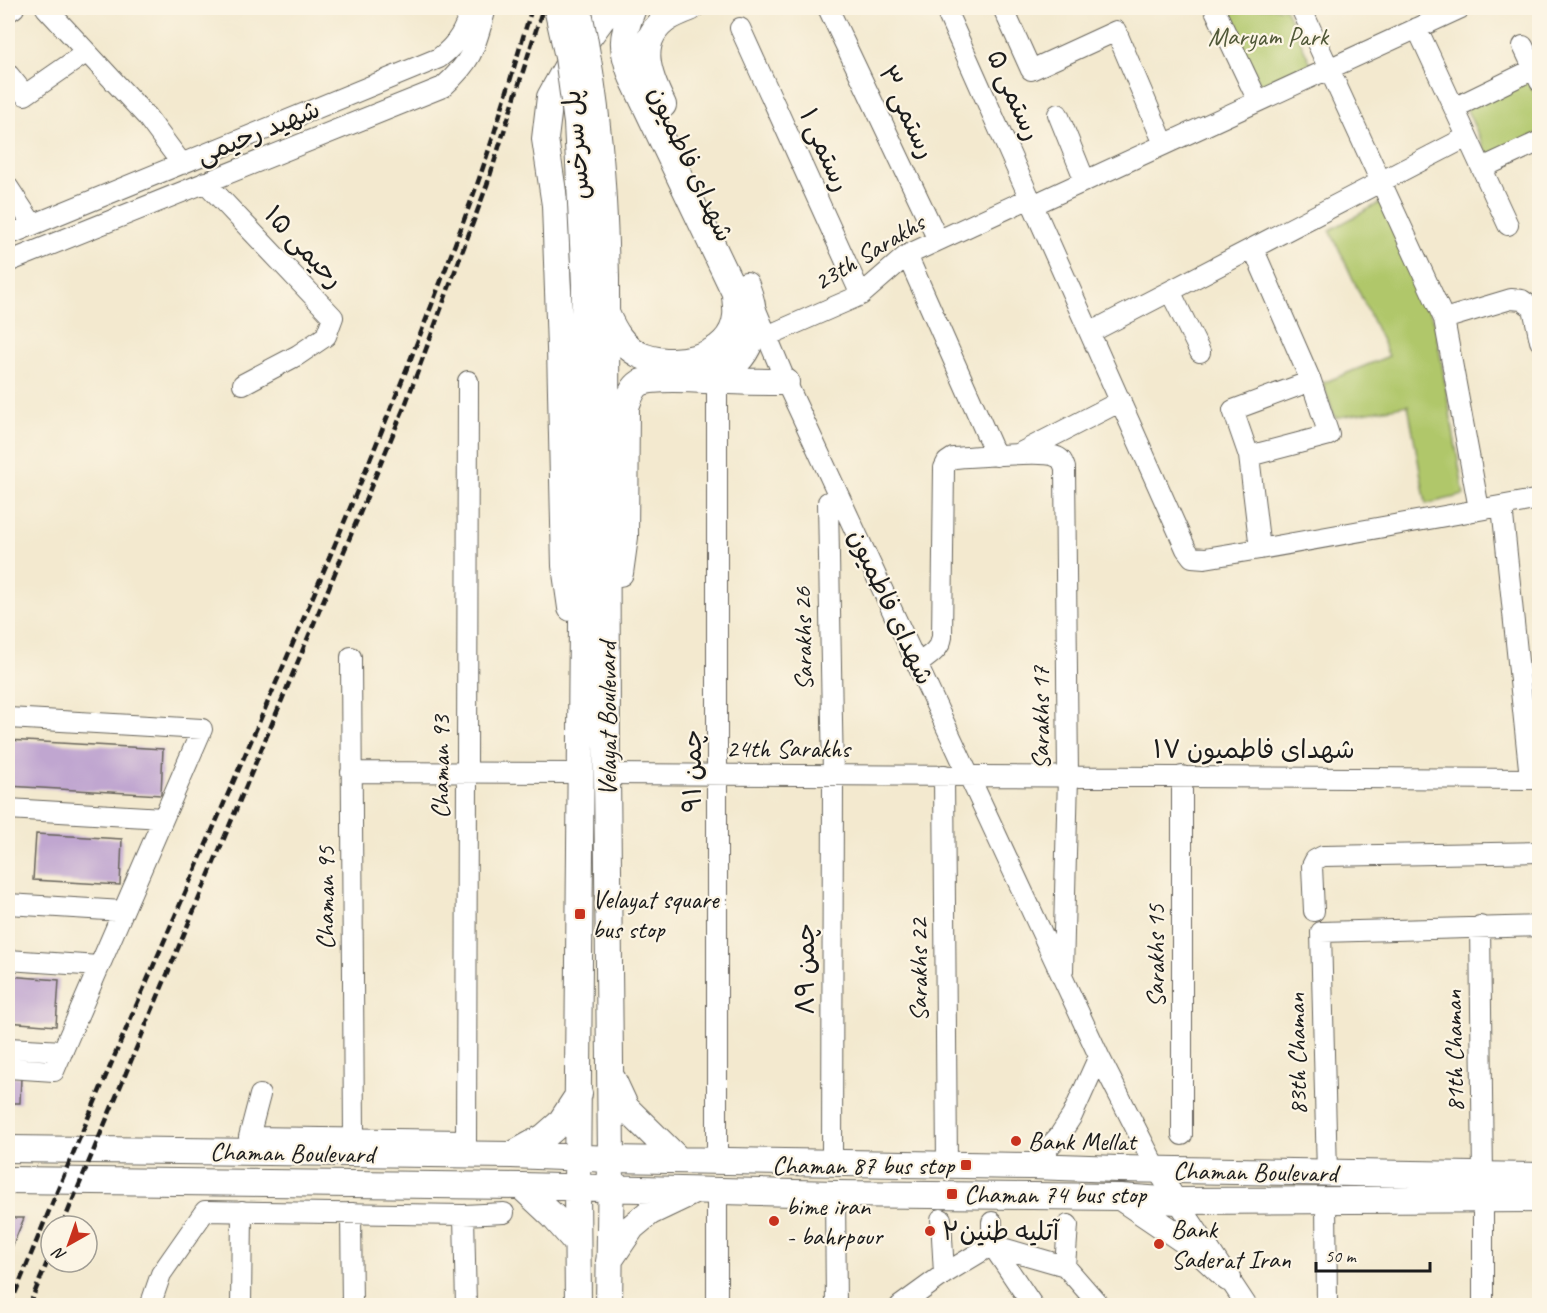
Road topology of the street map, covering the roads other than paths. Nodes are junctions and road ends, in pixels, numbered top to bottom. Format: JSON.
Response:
{"nodes":[{"id":1,"x":14,"y":8,"type":"edge"},
{"id":2,"x":46,"y":8,"type":"edge"},
{"id":3,"x":472,"y":8,"type":"edge"},
{"id":4,"x":486,"y":8,"type":"edge"},
{"id":5,"x":557,"y":8,"type":"edge"},
{"id":6,"x":578,"y":8,"type":"edge"},
{"id":7,"x":614,"y":8,"type":"edge"},
{"id":8,"x":633,"y":8,"type":"edge"},
{"id":9,"x":690,"y":8,"type":"edge"},
{"id":10,"x":828,"y":8,"type":"edge"},
{"id":11,"x":945,"y":8,"type":"edge"},
{"id":12,"x":1003,"y":8,"type":"edge"},
{"id":13,"x":1214,"y":8,"type":"edge"},
{"id":14,"x":1302,"y":8,"type":"edge"},
{"id":15,"x":1461,"y":8,"type":"edge"},
{"id":16,"x":8,"y":12,"type":"edge"},
{"id":17,"x":740,"y":28,"type":"dead end"},
{"id":18,"x":1417,"y":28,"type":"junction"},
{"id":19,"x":1523,"y":46,"type":"dead end"},
{"id":20,"x":87,"y":52,"type":"junction"},
{"id":21,"x":1329,"y":68,"type":"junction"},
{"id":22,"x":9,"y":75,"type":"edge"},
{"id":23,"x":1537,"y":75,"type":"edge"},
{"id":24,"x":1258,"y":101,"type":"junction"},
{"id":25,"x":1454,"y":108,"type":"junction"},
{"id":26,"x":1058,"y":114,"type":"dead end"},
{"id":27,"x":285,"y":122,"type":"junction"},
{"id":28,"x":1467,"y":137,"type":"junction"},
{"id":29,"x":1539,"y":141,"type":"edge"},
{"id":30,"x":1164,"y":144,"type":"junction"},
{"id":31,"x":294,"y":146,"type":"junction"},
{"id":32,"x":182,"y":164,"type":"junction"},
{"id":33,"x":1482,"y":168,"type":"junction"},
{"id":34,"x":1085,"y":181,"type":"junction"},
{"id":35,"x":205,"y":182,"type":"junction"},
{"id":36,"x":1381,"y":182,"type":"junction"},
{"id":37,"x":8,"y":187,"type":"edge"},
{"id":38,"x":1032,"y":201,"type":"junction"},
{"id":39,"x":33,"y":225,"type":"junction"},
{"id":40,"x":1508,"y":225,"type":"dead end"},
{"id":41,"x":8,"y":235,"type":"edge"},
{"id":42,"x":938,"y":240,"type":"junction"},
{"id":43,"x":1252,"y":248,"type":"junction"},
{"id":44,"x":907,"y":255,"type":"junction"},
{"id":45,"x":8,"y":262,"type":"edge"},
{"id":46,"x":595,"y":282,"type":"junction"},
{"id":47,"x":1170,"y":291,"type":"junction"},
{"id":48,"x":861,"y":294,"type":"junction"},
{"id":49,"x":753,"y":302,"type":"junction"},
{"id":50,"x":606,"y":312,"type":"junction"},
{"id":51,"x":1444,"y":319,"type":"junction"},
{"id":52,"x":1090,"y":332,"type":"junction"},
{"id":53,"x":767,"y":336,"type":"junction"},
{"id":54,"x":1539,"y":340,"type":"edge"},
{"id":55,"x":1200,"y":352,"type":"dead end"},
{"id":56,"x":713,"y":380,"type":"junction"},
{"id":57,"x":468,"y":381,"type":"dead end"},
{"id":58,"x":1311,"y":381,"type":"junction"},
{"id":59,"x":786,"y":382,"type":"junction"},
{"id":60,"x":243,"y":384,"type":"dead end"},
{"id":61,"x":1121,"y":401,"type":"junction"},
{"id":62,"x":1018,"y":454,"type":"junction"},
{"id":63,"x":996,"y":456,"type":"junction"},
{"id":64,"x":1249,"y":456,"type":"junction"},
{"id":65,"x":1539,"y":499,"type":"edge"},
{"id":66,"x":828,"y":502,"type":"dead end"},
{"id":67,"x":1502,"y":506,"type":"junction"},
{"id":68,"x":1479,"y":509,"type":"junction"},
{"id":69,"x":1260,"y":549,"type":"junction"},
{"id":70,"x":351,"y":657,"type":"dead end"},
{"id":71,"x":918,"y":664,"type":"junction"},
{"id":72,"x":607,"y":675,"type":"junction"},
{"id":73,"x":582,"y":680,"type":"junction"},
{"id":74,"x":8,"y":718,"type":"edge"},
{"id":75,"x":351,"y":772,"type":"junction"},
{"id":76,"x":467,"y":773,"type":"junction"},
{"id":77,"x":581,"y":773,"type":"junction"},
{"id":78,"x":607,"y":774,"type":"junction"},
{"id":79,"x":719,"y":775,"type":"junction"},
{"id":80,"x":833,"y":775,"type":"junction"},
{"id":81,"x":944,"y":775,"type":"junction"},
{"id":82,"x":969,"y":775,"type":"junction"},
{"id":83,"x":1068,"y":776,"type":"junction"},
{"id":84,"x":1182,"y":776,"type":"junction"},
{"id":85,"x":1534,"y":778,"type":"edge"},
{"id":86,"x":8,"y":809,"type":"edge"},
{"id":87,"x":163,"y":818,"type":"junction"},
{"id":88,"x":1539,"y":852,"type":"edge"},
{"id":89,"x":8,"y":904,"type":"edge"},
{"id":90,"x":1314,"y":910,"type":"dead end"},
{"id":91,"x":123,"y":911,"type":"junction"},
{"id":92,"x":1480,"y":926,"type":"junction"},
{"id":93,"x":1539,"y":926,"type":"edge"},
{"id":94,"x":8,"y":960,"type":"edge"},
{"id":95,"x":99,"y":966,"type":"junction"},
{"id":96,"x":1063,"y":976,"type":"junction"},
{"id":97,"x":8,"y":1048,"type":"edge"},
{"id":98,"x":63,"y":1051,"type":"junction"},
{"id":99,"x":1099,"y":1056,"type":"junction"},
{"id":100,"x":8,"y":1068,"type":"edge"},
{"id":101,"x":609,"y":1072,"type":"junction"},
{"id":102,"x":579,"y":1094,"type":"junction"},
{"id":103,"x":260,"y":1095,"type":"dead end"},
{"id":104,"x":1182,"y":1135,"type":"dead end"},
{"id":105,"x":354,"y":1138,"type":"junction"},
{"id":106,"x":466,"y":1147,"type":"junction"},
{"id":107,"x":8,"y":1149,"type":"edge"},
{"id":108,"x":512,"y":1155,"type":"junction"},
{"id":109,"x":578,"y":1156,"type":"junction"},
{"id":110,"x":611,"y":1159,"type":"junction"},
{"id":111,"x":679,"y":1160,"type":"junction"},
{"id":112,"x":717,"y":1160,"type":"junction"},
{"id":113,"x":832,"y":1162,"type":"junction"},
{"id":114,"x":947,"y":1164,"type":"junction"},
{"id":115,"x":1031,"y":1166,"type":"junction"},
{"id":116,"x":1157,"y":1170,"type":"junction"},
{"id":117,"x":1327,"y":1174,"type":"junction"},
{"id":118,"x":1539,"y":1176,"type":"edge"},
{"id":119,"x":8,"y":1180,"type":"edge"},
{"id":120,"x":521,"y":1186,"type":"junction"},
{"id":121,"x":577,"y":1187,"type":"junction"},
{"id":122,"x":1483,"y":1187,"type":"junction"},
{"id":123,"x":611,"y":1188,"type":"junction"},
{"id":124,"x":706,"y":1190,"type":"junction"},
{"id":125,"x":835,"y":1194,"type":"junction"},
{"id":126,"x":1120,"y":1197,"type":"junction"},
{"id":127,"x":1539,"y":1199,"type":"edge"},
{"id":128,"x":1326,"y":1200,"type":"junction"},
{"id":129,"x":1177,"y":1201,"type":"junction"},
{"id":130,"x":242,"y":1211,"type":"junction"},
{"id":131,"x":351,"y":1213,"type":"junction"},
{"id":132,"x":504,"y":1213,"type":"dead end"},
{"id":133,"x":464,"y":1215,"type":"junction"},
{"id":134,"x":941,"y":1219,"type":"dead end"},
{"id":135,"x":992,"y":1222,"type":"dead end"},
{"id":136,"x":1068,"y":1225,"type":"dead end"},
{"id":137,"x":577,"y":1243,"type":"junction"},
{"id":138,"x":992,"y":1245,"type":"junction"},
{"id":139,"x":609,"y":1261,"type":"junction"},
{"id":140,"x":1065,"y":1266,"type":"junction"},
{"id":141,"x":944,"y":1274,"type":"junction"},
{"id":142,"x":1228,"y":1278,"type":"junction"},
{"id":143,"x":1328,"y":1302,"type":"edge"},
{"id":144,"x":904,"y":1304,"type":"edge"},
{"id":145,"x":150,"y":1305,"type":"edge"},
{"id":146,"x":241,"y":1305,"type":"edge"},
{"id":147,"x":352,"y":1305,"type":"edge"},
{"id":148,"x":466,"y":1305,"type":"edge"},
{"id":149,"x":578,"y":1305,"type":"edge"},
{"id":150,"x":609,"y":1305,"type":"edge"},
{"id":151,"x":717,"y":1305,"type":"edge"},
{"id":152,"x":836,"y":1305,"type":"edge"},
{"id":153,"x":1033,"y":1305,"type":"edge"},
{"id":154,"x":1100,"y":1305,"type":"edge"},
{"id":155,"x":1247,"y":1305,"type":"edge"},
{"id":156,"x":1483,"y":1305,"type":"edge"}],
"edges":[{"from":1,"to":16,"type":"street"},
{"from":2,"to":20,"type":"street"},
{"from":3,"to":27,"type":"street","name":"شهید رحیمی"},
{"from":4,"to":31,"type":"street","name":"شهید رحیمی"},
{"from":5,"to":46,"type":"main road","name":"پل سرخس","bridge":true},
{"from":6,"to":46,"type":"main road","name":"پل سرخس","bridge":true},
{"from":7,"to":73,"type":"main road"},
{"from":8,"to":50,"type":"main road"},
{"from":9,"to":49,"type":"main road","name":"شهدای فاطمیون"},
{"from":10,"to":42,"type":"street","name":"رستمی ۳"},
{"from":11,"to":38,"type":"street","name":"رستمی ۵"},
{"from":12,"to":30,"type":"street"},
{"from":13,"to":24,"type":"street"},
{"from":14,"to":21,"type":"street"},
{"from":15,"to":18,"type":"street","name":"23th Sarakhs"},
{"from":17,"to":48,"type":"street","name":"رستمی ۱"},
{"from":18,"to":21,"type":"street","name":"23th Sarakhs"},
{"from":18,"to":25,"type":"street"},
{"from":19,"to":23,"type":"street"},
{"from":20,"to":22,"type":"street"},
{"from":20,"to":32,"type":"street"},
{"from":21,"to":24,"type":"street","name":"23th Sarakhs"},
{"from":21,"to":36,"type":"street"},
{"from":23,"to":25,"type":"street"},
{"from":24,"to":30,"type":"street","name":"23th Sarakhs"},
{"from":25,"to":28,"type":"street"},
{"from":26,"to":34,"type":"street"},
{"from":27,"to":31,"type":"street"},
{"from":27,"to":32,"type":"street","name":"شهید رحیمی"},
{"from":28,"to":33,"type":"street"},
{"from":28,"to":36,"type":"street"},
{"from":29,"to":33,"type":"street"},
{"from":30,"to":34,"type":"street","name":"23th Sarakhs"},
{"from":31,"to":35,"type":"street","name":"شهید رحیمی"},
{"from":32,"to":39,"type":"street","name":"شهید رحیمی"},
{"from":33,"to":40,"type":"street"},
{"from":34,"to":38,"type":"street","name":"23th Sarakhs"},
{"from":35,"to":45,"type":"street","name":"شهید رحیمی"},
{"from":35,"to":60,"type":"street","name":"رحیمی ۱۵"},
{"from":36,"to":43,"type":"street"},
{"from":36,"to":51,"type":"street"},
{"from":37,"to":39,"type":"street"},
{"from":38,"to":42,"type":"street","name":"23th Sarakhs"},
{"from":38,"to":52,"type":"street","name":"رستمی ۵"},
{"from":39,"to":41,"type":"street","name":"شهید رحیمی"},
{"from":42,"to":44,"type":"street","name":"23th Sarakhs"},
{"from":43,"to":47,"type":"street"},
{"from":43,"to":58,"type":"street"},
{"from":44,"to":48,"type":"street","name":"23th Sarakhs"},
{"from":44,"to":63,"type":"street"},
{"from":46,"to":50,"type":"main road","name":"Velayat Boulevard"},
{"from":46,"to":73,"type":"main road","name":"Velayat Boulevard"},
{"from":47,"to":52,"type":"street"},
{"from":47,"to":55,"type":"street"},
{"from":48,"to":53,"type":"street","name":"23th Sarakhs"},
{"from":49,"to":53,"type":"street","name":"شهدای فاطمیون"},
{"from":49,"to":56,"type":"main road"},
{"from":50,"to":72,"type":"main road","name":"Velayat Boulevard"},
{"from":51,"to":54,"type":"street"},
{"from":51,"to":68,"type":"street"},
{"from":52,"to":61,"type":"street","name":"رستمی ۵"},
{"from":53,"to":59,"type":"street","name":"شهدای فاطمیون"},
{"from":56,"to":59,"type":"main road"},
{"from":56,"to":72,"type":"main road"},
{"from":56,"to":79,"type":"street","name":"چمن ۹۱"},
{"from":57,"to":76,"type":"street","name":"Chaman 93"},
{"from":58,"to":64,"type":"street"},
{"from":58,"to":64,"type":"street"},
{"from":59,"to":71,"type":"street","name":"شهدای فاطمیون"},
{"from":61,"to":62,"type":"street"},
{"from":61,"to":69,"type":"street","name":"رستمی ۵"},
{"from":62,"to":63,"type":"street"},
{"from":62,"to":83,"type":"street","name":"Sarakhs 17"},
{"from":63,"to":71,"type":"street"},
{"from":64,"to":69,"type":"street"},
{"from":65,"to":67,"type":"street"},
{"from":66,"to":80,"type":"street","name":"Sarakhs 26"},
{"from":67,"to":68,"type":"street"},
{"from":67,"to":85,"type":"street"},
{"from":68,"to":69,"type":"street"},
{"from":70,"to":75,"type":"street","name":"Chaman 95"},
{"from":71,"to":82,"type":"street","name":"شهدای فاطمیون"},
{"from":72,"to":78,"type":"main road","name":"Velayat Boulevard"},
{"from":73,"to":77,"type":"main road","name":"Velayat Boulevard"},
{"from":74,"to":87,"type":"street"},
{"from":75,"to":76,"type":"street"},
{"from":75,"to":105,"type":"street","name":"Chaman 95"},
{"from":76,"to":77,"type":"street"},
{"from":76,"to":106,"type":"street","name":"Chaman 93"},
{"from":77,"to":102,"type":"main road","name":"Velayat Boulevard"},
{"from":78,"to":79,"type":"street","name":"24th Sarakhs"},
{"from":78,"to":101,"type":"main road","name":"Velayat Boulevard"},
{"from":79,"to":80,"type":"street","name":"24th Sarakhs"},
{"from":79,"to":112,"type":"street","name":"چمن ۹۱"},
{"from":80,"to":81,"type":"street","name":"24th Sarakhs"},
{"from":80,"to":113,"type":"street","name":"چمن ۸۹"},
{"from":81,"to":82,"type":"street","name":"24th Sarakhs"},
{"from":81,"to":114,"type":"street","name":"Sarakhs 22"},
{"from":82,"to":83,"type":"street","name":"شهدای فاطمیون ۱۷"},
{"from":82,"to":96,"type":"street","name":"شهدای فاطمیون"},
{"from":83,"to":84,"type":"street","name":"شهدای فاطمیون ۱۷"},
{"from":83,"to":96,"type":"street","name":"Sarakhs 17"},
{"from":84,"to":85,"type":"street","name":"شهدای فاطمیون ۱۷"},
{"from":84,"to":104,"type":"street","name":"Sarakhs 15"},
{"from":86,"to":87,"type":"street"},
{"from":87,"to":91,"type":"street"},
{"from":88,"to":90,"type":"street"},
{"from":89,"to":91,"type":"street"},
{"from":91,"to":95,"type":"street"},
{"from":92,"to":93,"type":"street"},
{"from":92,"to":117,"type":"street","name":"83th Chaman"},
{"from":92,"to":122,"type":"street","name":"81th Chaman"},
{"from":94,"to":95,"type":"street"},
{"from":95,"to":98,"type":"street"},
{"from":96,"to":99,"type":"street","name":"شهدای فاطمیون"},
{"from":97,"to":98,"type":"street"},
{"from":98,"to":100,"type":"street"},
{"from":99,"to":115,"type":"street"},
{"from":99,"to":116,"type":"street","name":"شهدای فاطمیون"},
{"from":101,"to":110,"type":"main road","name":"Velayat Boulevard"},
{"from":101,"to":111,"type":"main road"},
{"from":102,"to":108,"type":"main road"},
{"from":102,"to":109,"type":"main road","name":"Velayat Boulevard"},
{"from":103,"to":105,"type":"street"},
{"from":105,"to":106,"type":"street"},
{"from":106,"to":107,"type":"main road","name":"Chaman Boulevard"},
{"from":106,"to":108,"type":"main road","name":"Chaman Boulevard"},
{"from":108,"to":109,"type":"main road","name":"Chaman Boulevard"},
{"from":109,"to":110,"type":"main road","name":"Chaman Boulevard"},
{"from":109,"to":121,"type":"main road","name":"Velayat Boulevard"},
{"from":110,"to":111,"type":"main road","name":"Chaman Boulevard"},
{"from":110,"to":123,"type":"main road","name":"Velayat Boulevard"},
{"from":111,"to":112,"type":"main road","name":"Chaman Boulevard"},
{"from":112,"to":113,"type":"main road","name":"Chaman Boulevard"},
{"from":113,"to":114,"type":"main road","name":"Chaman Boulevard"},
{"from":114,"to":115,"type":"main road","name":"Chaman Boulevard"},
{"from":115,"to":116,"type":"main road","name":"Chaman Boulevard"},
{"from":116,"to":117,"type":"main road","name":"Chaman Boulevard"},
{"from":116,"to":129,"type":"street","name":"شهدای فاطمیون"},
{"from":117,"to":122,"type":"main road","name":"Chaman Boulevard"},
{"from":117,"to":128,"type":"main road"},
{"from":118,"to":122,"type":"main road","name":"Chaman Boulevard"},
{"from":119,"to":120,"type":"main road","name":"Chaman Boulevard"},
{"from":120,"to":121,"type":"main road","name":"Chaman Boulevard"},
{"from":120,"to":137,"type":"main road"},
{"from":121,"to":123,"type":"main road","name":"Chaman Boulevard"},
{"from":121,"to":137,"type":"main road"},
{"from":122,"to":127,"type":"main road","name":"Chaman Boulevard"},
{"from":122,"to":128,"type":"main road","name":"Chaman Boulevard"},
{"from":122,"to":156,"type":"street","name":"81th Chaman"},
{"from":123,"to":124,"type":"main road"},
{"from":123,"to":139,"type":"main road"},
{"from":124,"to":125,"type":"main road"},
{"from":124,"to":139,"type":"main road"},
{"from":124,"to":151,"type":"street"},
{"from":125,"to":126,"type":"main road"},
{"from":125,"to":152,"type":"street"},
{"from":126,"to":129,"type":"main road","name":"Chaman Boulevard"},
{"from":126,"to":142,"type":"main road"},
{"from":128,"to":129,"type":"main road","name":"Chaman Boulevard"},
{"from":128,"to":143,"type":"street"},
{"from":129,"to":142,"type":"street"},
{"from":130,"to":131,"type":"street"},
{"from":130,"to":145,"type":"street"},
{"from":130,"to":146,"type":"street"},
{"from":131,"to":133,"type":"street"},
{"from":131,"to":147,"type":"street"},
{"from":132,"to":133,"type":"street"},
{"from":133,"to":148,"type":"street"},
{"from":134,"to":141,"type":"street"},
{"from":135,"to":138,"type":"street"},
{"from":136,"to":140,"type":"street"},
{"from":137,"to":149,"type":"main road"},
{"from":138,"to":140,"type":"street"},
{"from":138,"to":141,"type":"street"},
{"from":138,"to":153,"type":"street"},
{"from":139,"to":150,"type":"main road"},
{"from":140,"to":154,"type":"street"},
{"from":141,"to":144,"type":"street"},
{"from":142,"to":155,"type":"street"}]}
